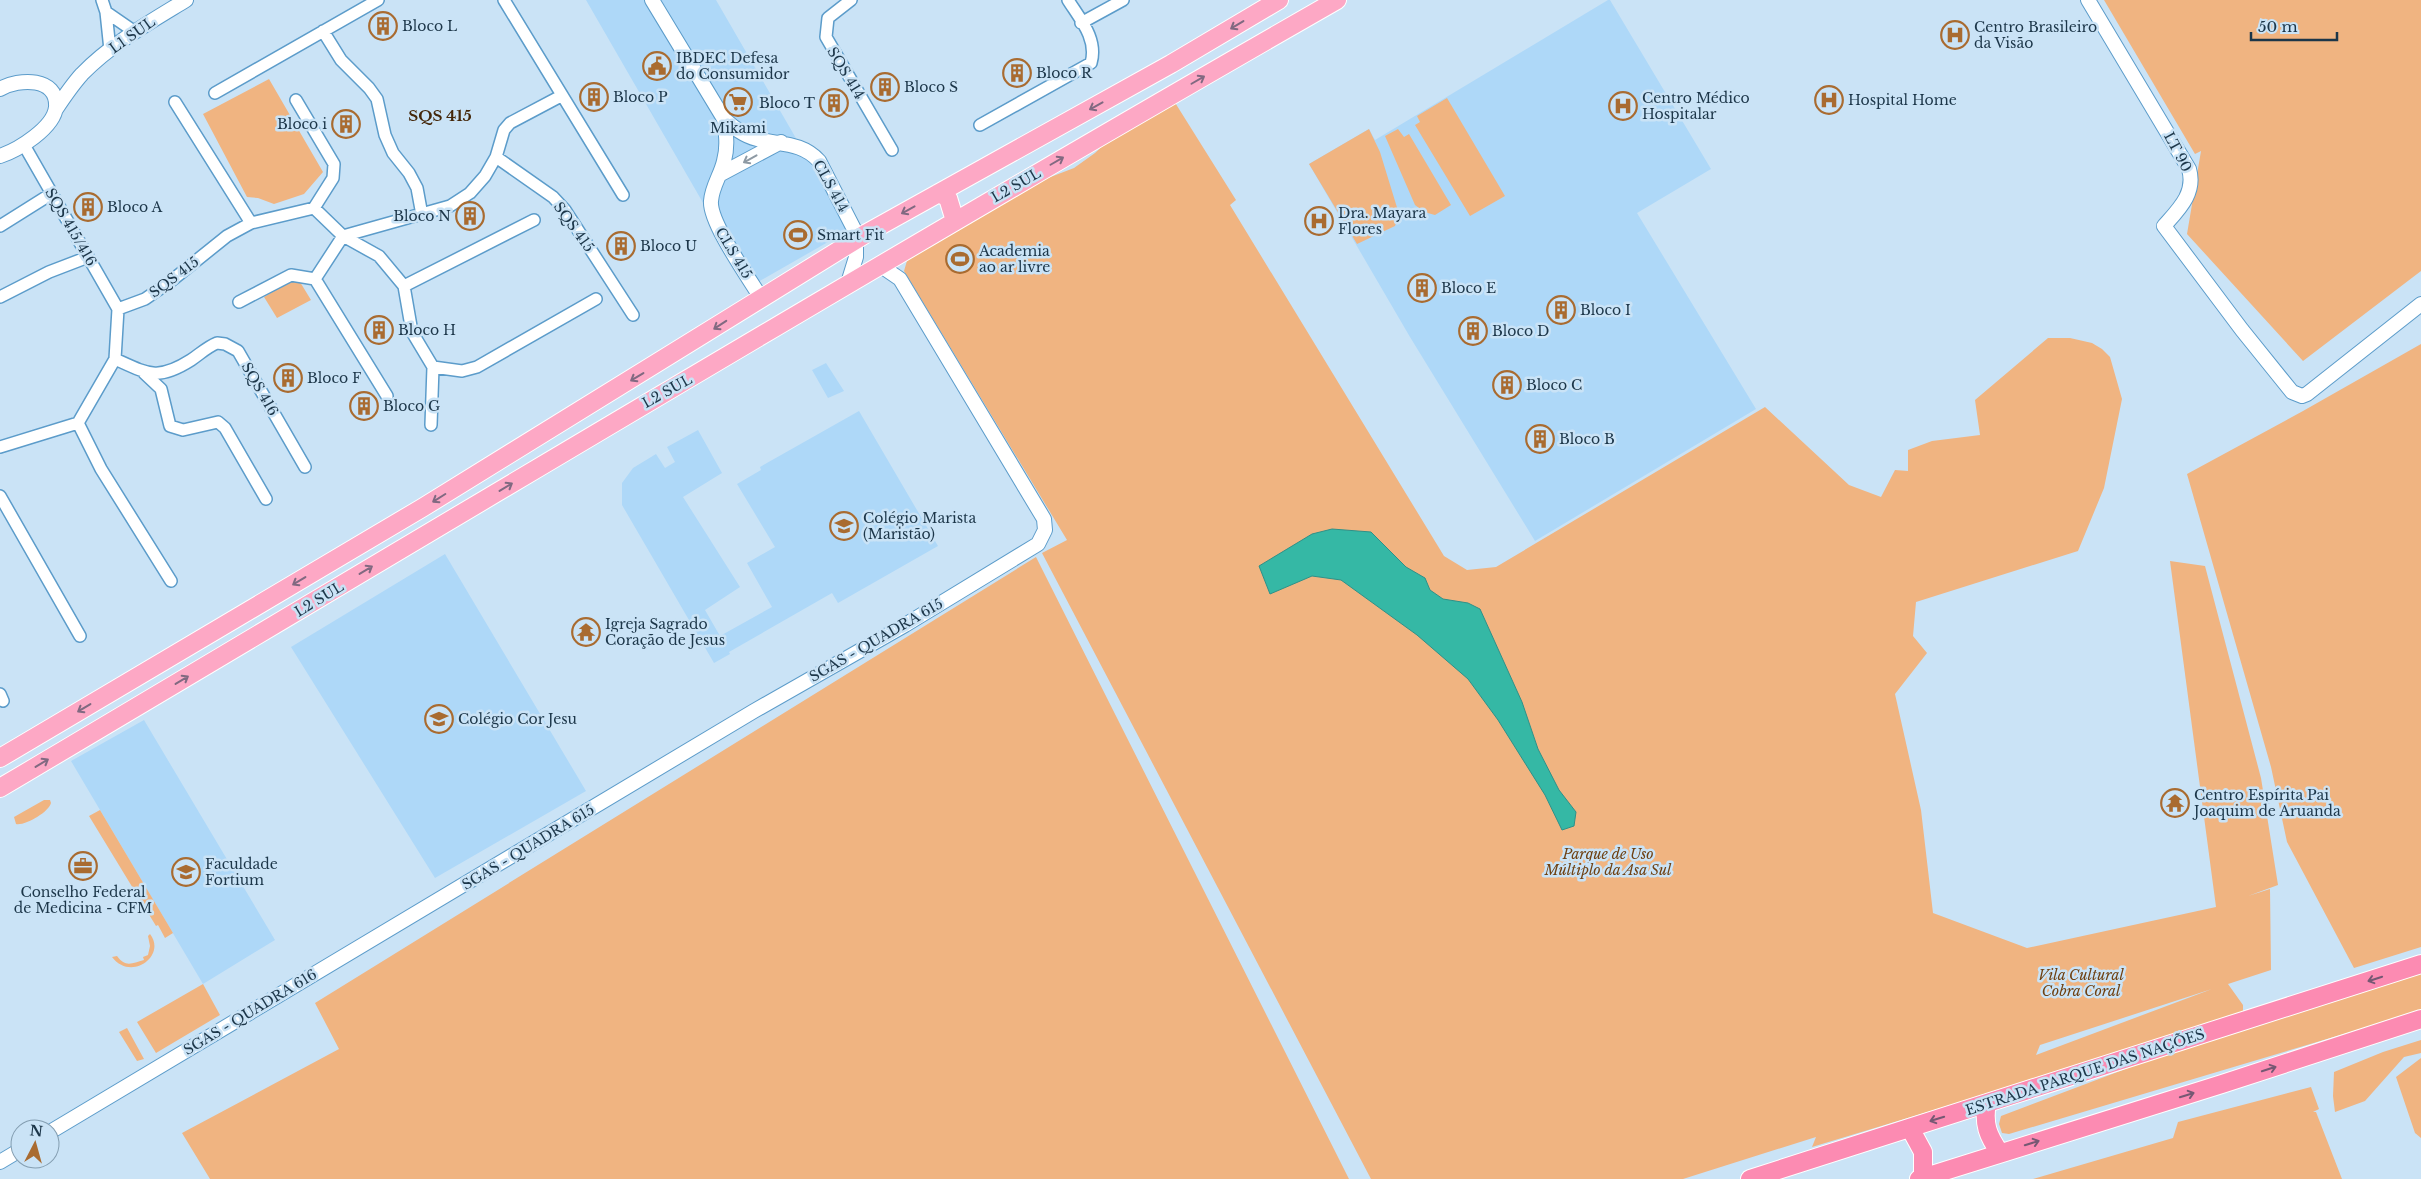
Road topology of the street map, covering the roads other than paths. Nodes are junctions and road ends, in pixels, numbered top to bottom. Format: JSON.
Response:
{"nodes":[{"id":1,"x":102,"y":0,"type":"edge"},
{"id":2,"x":186,"y":0,"type":"edge"},
{"id":3,"x":378,"y":0,"type":"edge"},
{"id":4,"x":504,"y":0,"type":"edge"},
{"id":5,"x":652,"y":0,"type":"edge"},
{"id":6,"x":851,"y":0,"type":"edge"},
{"id":7,"x":1068,"y":0,"type":"edge"},
{"id":8,"x":1123,"y":0,"type":"edge"},
{"id":9,"x":1279,"y":0,"type":"edge"},
{"id":10,"x":1337,"y":0,"type":"edge"},
{"id":11,"x":2088,"y":0,"type":"edge"},
{"id":12,"x":106,"y":12,"type":"junction"},
{"id":13,"x":1082,"y":22,"type":"junction"},
{"id":14,"x":323,"y":31,"type":"junction"},
{"id":15,"x":134,"y":32,"type":"junction"},
{"id":16,"x":110,"y":50,"type":"junction"},
{"id":17,"x":81,"y":75,"type":"junction"},
{"id":18,"x":49,"y":88,"type":"junction"},
{"id":19,"x":0,"y":89,"type":"edge"},
{"id":20,"x":215,"y":93,"type":"dead end"},
{"id":21,"x":561,"y":96,"type":"junction"},
{"id":22,"x":296,"y":100,"type":"dead end"},
{"id":23,"x":175,"y":102,"type":"dead end"},
{"id":24,"x":56,"y":109,"type":"junction"},
{"id":25,"x":724,"y":119,"type":"junction"},
{"id":26,"x":980,"y":125,"type":"dead end"},
{"id":27,"x":780,"y":142,"type":"junction"},
{"id":28,"x":24,"y":145,"type":"junction"},
{"id":29,"x":892,"y":150,"type":"dead end"},
{"id":30,"x":0,"y":156,"type":"edge"},
{"id":31,"x":496,"y":157,"type":"junction"},
{"id":32,"x":719,"y":175,"type":"junction"},
{"id":33,"x":939,"y":193,"type":"junction"},
{"id":34,"x":51,"y":194,"type":"junction"},
{"id":35,"x":623,"y":195,"type":"dead end"},
{"id":36,"x":314,"y":208,"type":"junction"},
{"id":37,"x":422,"y":215,"type":"junction"},
{"id":38,"x":534,"y":220,"type":"dead end"},
{"id":39,"x":954,"y":221,"type":"junction"},
{"id":40,"x":251,"y":223,"type":"junction"},
{"id":41,"x":0,"y":226,"type":"edge"},
{"id":42,"x":343,"y":236,"type":"junction"},
{"id":43,"x":857,"y":239,"type":"junction"},
{"id":44,"x":901,"y":253,"type":"junction"},
{"id":45,"x":88,"y":257,"type":"junction"},
{"id":46,"x":881,"y":266,"type":"junction"},
{"id":47,"x":315,"y":279,"type":"junction"},
{"id":48,"x":900,"y":279,"type":"junction"},
{"id":49,"x":848,"y":283,"type":"junction"},
{"id":50,"x":404,"y":286,"type":"junction"},
{"id":51,"x":0,"y":297,"type":"edge"},
{"id":52,"x":761,"y":298,"type":"junction"},
{"id":53,"x":596,"y":299,"type":"dead end"},
{"id":54,"x":239,"y":302,"type":"dead end"},
{"id":55,"x":2421,"y":304,"type":"edge"},
{"id":56,"x":118,"y":309,"type":"junction"},
{"id":57,"x":633,"y":315,"type":"dead end"},
{"id":58,"x":678,"y":351,"type":"junction"},
{"id":59,"x":115,"y":359,"type":"junction"},
{"id":60,"x":433,"y":367,"type":"junction"},
{"id":61,"x":141,"y":371,"type":"junction"},
{"id":62,"x":691,"y":377,"type":"junction"},
{"id":63,"x":388,"y":396,"type":"dead end"},
{"id":64,"x":78,"y":423,"type":"junction"},
{"id":65,"x":431,"y":426,"type":"dead end"},
{"id":66,"x":0,"y":447,"type":"edge"},
{"id":67,"x":305,"y":467,"type":"dead end"},
{"id":68,"x":0,"y":496,"type":"edge"},
{"id":69,"x":266,"y":499,"type":"dead end"},
{"id":70,"x":171,"y":581,"type":"dead end"},
{"id":71,"x":80,"y":636,"type":"dead end"},
{"id":72,"x":113,"y":691,"type":"junction"},
{"id":73,"x":128,"y":712,"type":"junction"},
{"id":74,"x":0,"y":758,"type":"edge"},
{"id":75,"x":0,"y":788,"type":"edge"},
{"id":76,"x":451,"y":894,"type":"joint"},
{"id":77,"x":2421,"y":964,"type":"edge"},
{"id":78,"x":2421,"y":1019,"type":"edge"},
{"id":79,"x":1987,"y":1103,"type":"junction"},
{"id":80,"x":60,"y":1126,"type":"edge"},
{"id":81,"x":1910,"y":1128,"type":"junction"},
{"id":82,"x":2000,"y":1153,"type":"junction"},
{"id":83,"x":1921,"y":1178,"type":"edge"},
{"id":84,"x":1750,"y":1179,"type":"edge"}],
"edges":[{"from":1,"to":12,"type":"street"},
{"from":2,"to":15,"type":"street","name":"L1 SUL"},
{"from":3,"to":14,"type":"street"},
{"from":4,"to":21,"type":"street"},
{"from":5,"to":25,"type":"street"},
{"from":6,"to":29,"type":"street","name":"SQS 414"},
{"from":7,"to":13,"type":"street"},
{"from":8,"to":13,"type":"street"},
{"from":9,"to":33,"type":"main road","name":"L2 SUL","one_way":true},
{"from":39,"to":10,"type":"main road","name":"L2 SUL","one_way":true},
{"from":11,"to":55,"type":"street","name":"LT 90"},
{"from":12,"to":15,"type":"street"},
{"from":12,"to":16,"type":"street"},
{"from":13,"to":26,"type":"street"},
{"from":14,"to":20,"type":"street"},
{"from":14,"to":37,"type":"street"},
{"from":15,"to":16,"type":"street","name":"L1 SUL"},
{"from":16,"to":17,"type":"street","name":"L1 SUL"},
{"from":17,"to":18,"type":"street","name":"L1 SUL"},
{"from":17,"to":24,"type":"street","name":"L1 SUL"},
{"from":18,"to":19,"type":"street"},
{"from":18,"to":24,"type":"street"},
{"from":21,"to":31,"type":"street"},
{"from":21,"to":35,"type":"street"},
{"from":22,"to":36,"type":"street"},
{"from":23,"to":40,"type":"street"},
{"from":24,"to":28,"type":"street","name":"L1 SUL"},
{"from":25,"to":27,"type":"street","name":"CLS 414"},
{"from":25,"to":32,"type":"street","name":"CLS 415"},
{"from":27,"to":32,"type":"street","one_way":true},
{"from":27,"to":43,"type":"street","name":"CLS 414"},
{"from":28,"to":30,"type":"street","name":"L1 SUL"},
{"from":28,"to":34,"type":"street","name":"SQS 415/416"},
{"from":31,"to":37,"type":"street"},
{"from":31,"to":57,"type":"street","name":"SQS 415"},
{"from":32,"to":52,"type":"street","name":"CLS 415"},
{"from":33,"to":39,"type":"main road"},
{"from":33,"to":43,"type":"main road","name":"L2 SUL","one_way":true},
{"from":34,"to":41,"type":"street"},
{"from":34,"to":45,"type":"street","name":"SQS 415/416"},
{"from":36,"to":40,"type":"street","name":"SQS 415"},
{"from":36,"to":42,"type":"street"},
{"from":37,"to":42,"type":"street"},
{"from":38,"to":50,"type":"street","name":"SQS 415"},
{"from":39,"to":44,"type":"main road","name":"L2 SUL"},
{"from":40,"to":56,"type":"street","name":"SQS 415"},
{"from":42,"to":47,"type":"street"},
{"from":42,"to":50,"type":"street"},
{"from":43,"to":49,"type":"street","name":"CLS 414"},
{"from":43,"to":52,"type":"main road","name":"L2 SUL"},
{"from":44,"to":46,"type":"main road","name":"L2 SUL"},
{"from":44,"to":48,"type":"street"},
{"from":45,"to":51,"type":"street"},
{"from":45,"to":56,"type":"street","name":"SQS 415/416"},
{"from":46,"to":48,"type":"street","name":"SGAS - QUADRA 615"},
{"from":46,"to":49,"type":"main road","name":"L2 SUL"},
{"from":47,"to":54,"type":"street"},
{"from":47,"to":63,"type":"street"},
{"from":48,"to":76,"type":"street","name":"SGAS - QUADRA 615"},
{"from":49,"to":62,"type":"main road","name":"L2 SUL"},
{"from":50,"to":60,"type":"street"},
{"from":52,"to":58,"type":"main road","name":"L2 SUL","one_way":true},
{"from":53,"to":60,"type":"street"},
{"from":56,"to":59,"type":"street"},
{"from":58,"to":62,"type":"main road"},
{"from":58,"to":72,"type":"main road","name":"L2 SUL","one_way":true},
{"from":59,"to":61,"type":"street","name":"SQS 416"},
{"from":59,"to":64,"type":"street"},
{"from":60,"to":65,"type":"street"},
{"from":61,"to":67,"type":"street","name":"SQS 416"},
{"from":61,"to":69,"type":"street"},
{"from":73,"to":62,"type":"main road","name":"L2 SUL","one_way":true},
{"from":64,"to":66,"type":"street"},
{"from":64,"to":70,"type":"street"},
{"from":68,"to":71,"type":"street"},
{"from":72,"to":73,"type":"main road"},
{"from":72,"to":74,"type":"main road","name":"L2 SUL","one_way":true},
{"from":75,"to":73,"type":"main road","name":"L2 SUL","one_way":true},
{"from":76,"to":80,"type":"street","name":"SGAS - QUADRA 616"},
{"from":77,"to":79,"type":"highway","name":"ESTRADA PARQUE DAS NAÇÕES","one_way":true},
{"from":82,"to":78,"type":"highway","one_way":true},
{"from":79,"to":81,"type":"highway","name":"ESTRADA PARQUE DAS NAÇÕES","one_way":true},
{"from":79,"to":82,"type":"highway"},
{"from":81,"to":83,"type":"highway"},
{"from":81,"to":84,"type":"highway","name":"ESTRADA PARQUE DAS NAÇÕES"},
{"from":82,"to":83,"type":"highway"}]}
